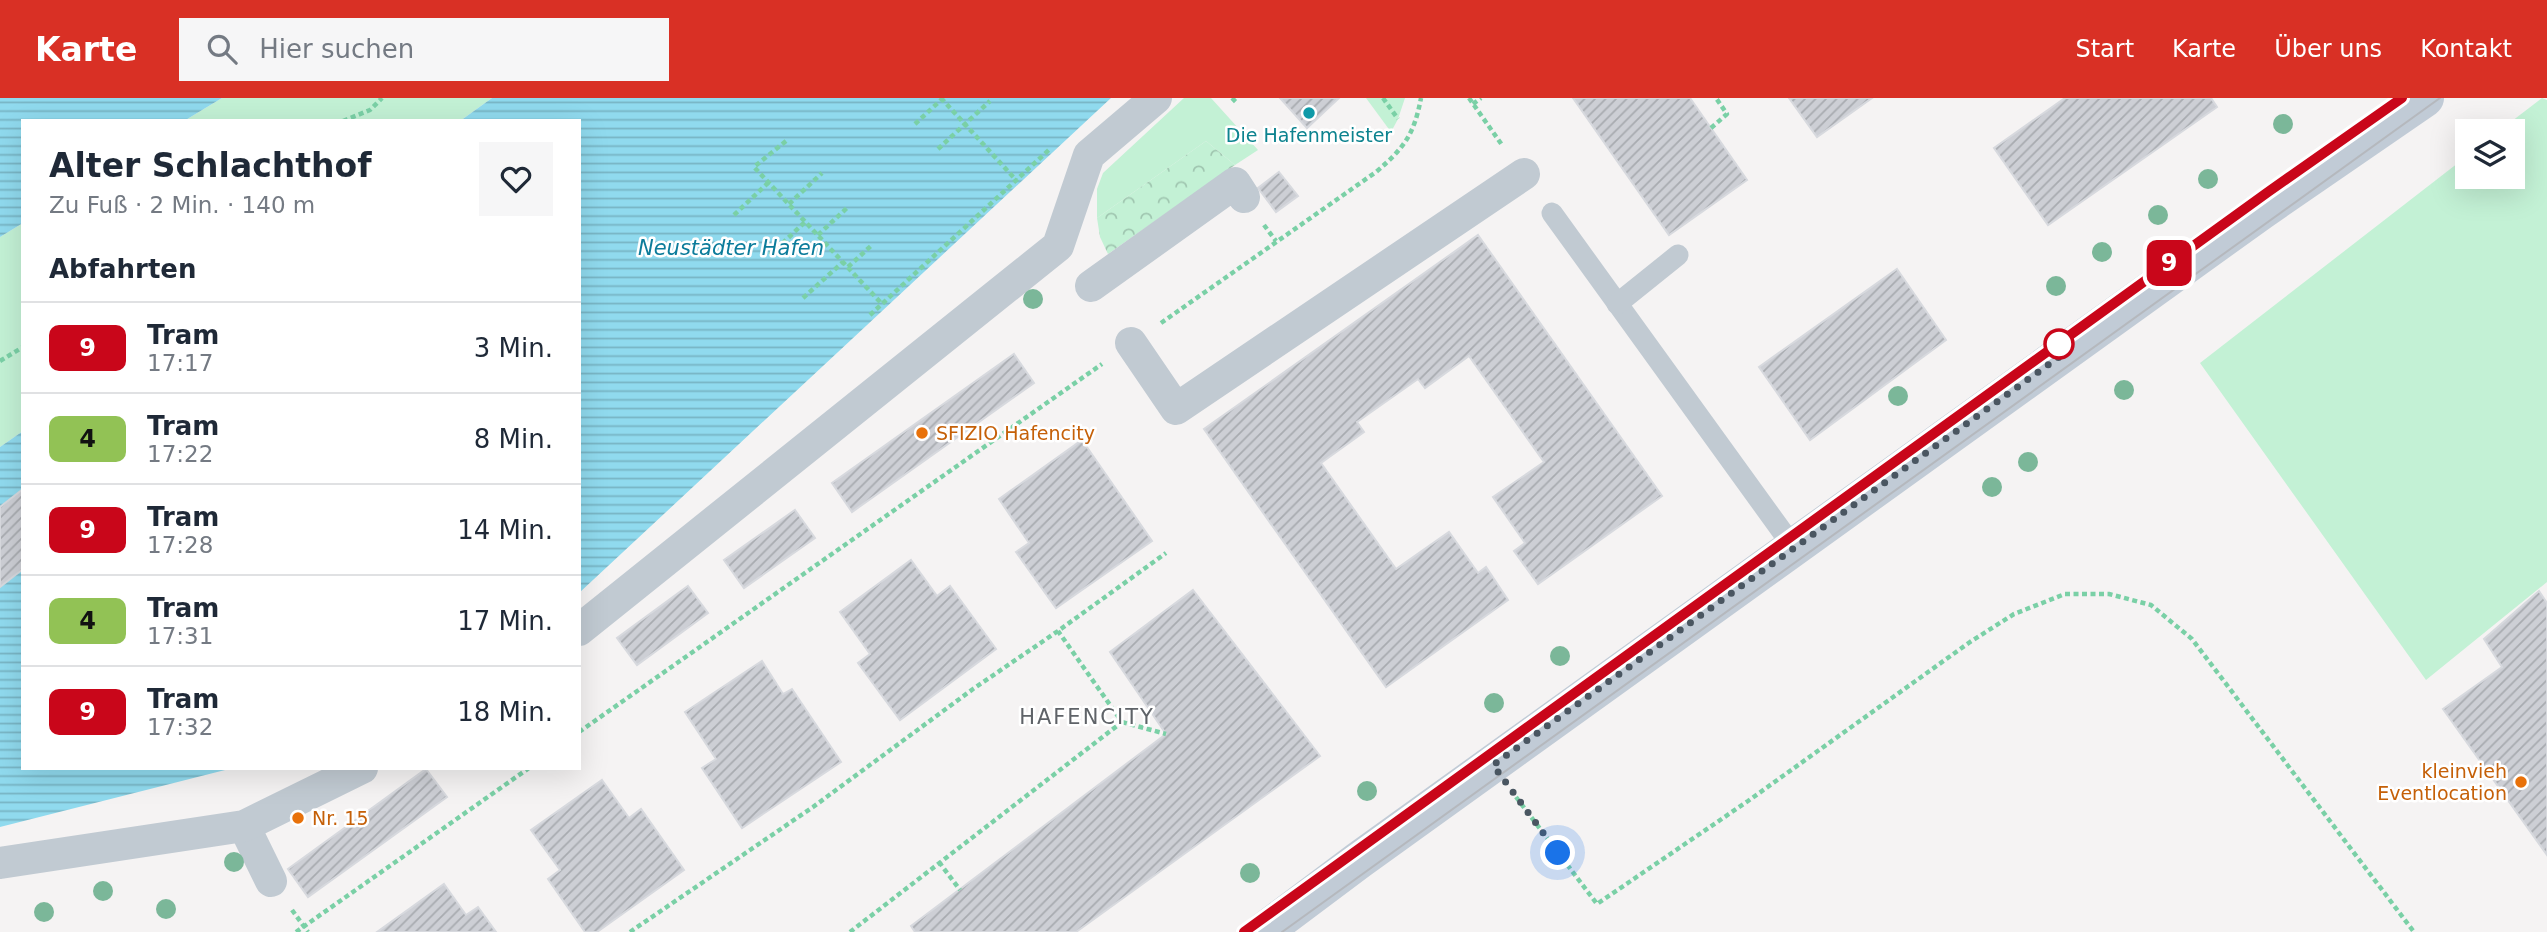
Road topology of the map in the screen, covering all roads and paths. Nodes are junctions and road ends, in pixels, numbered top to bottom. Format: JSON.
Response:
{"nodes":[{"id":1,"x":382,"y":98,"type":"edge"},
{"id":2,"x":942,"y":98,"type":"edge"},
{"id":3,"x":1156,"y":98,"type":"edge"},
{"id":4,"x":1383,"y":98,"type":"edge"},
{"id":5,"x":1420,"y":98,"type":"edge"},
{"id":6,"x":1481,"y":98,"type":"edge"},
{"id":7,"x":1716,"y":98,"type":"edge"},
{"id":8,"x":2426,"y":98,"type":"edge"},
{"id":9,"x":989,"y":102,"type":"dead end"},
{"id":10,"x":1473,"y":104,"type":"dead end"},
{"id":11,"x":348,"y":119,"type":"edge"},
{"id":12,"x":1398,"y":119,"type":"dead end"},
{"id":13,"x":915,"y":124,"type":"dead end"},
{"id":14,"x":964,"y":124,"type":"junction"},
{"id":15,"x":1711,"y":128,"type":"dead end"},
{"id":16,"x":786,"y":141,"type":"dead end"},
{"id":17,"x":1056,"y":144,"type":"dead end"},
{"id":18,"x":938,"y":149,"type":"dead end"},
{"id":19,"x":822,"y":173,"type":"dead end"},
{"id":20,"x":1524,"y":174,"type":"dead end"},
{"id":21,"x":1017,"y":180,"type":"junction"},
{"id":22,"x":769,"y":182,"type":"junction"},
{"id":23,"x":1244,"y":197,"type":"dead end"},
{"id":24,"x":789,"y":204,"type":"junction"},
{"id":25,"x":848,"y":207,"type":"dead end"},
{"id":26,"x":1552,"y":213,"type":"dead end"},
{"id":27,"x":734,"y":215,"type":"dead end"},
{"id":28,"x":806,"y":221,"type":"junction"},
{"id":29,"x":818,"y":235,"type":"junction"},
{"id":30,"x":873,"y":244,"type":"dead end"},
{"id":31,"x":1058,"y":246,"type":"junction"},
{"id":32,"x":770,"y":255,"type":"dead end"},
{"id":33,"x":1678,"y":256,"type":"dead end"},
{"id":34,"x":843,"y":262,"type":"junction"},
{"id":35,"x":848,"y":267,"type":"junction"},
{"id":36,"x":803,"y":298,"type":"dead end"},
{"id":37,"x":883,"y":303,"type":"junction"},
{"id":38,"x":1617,"y":304,"type":"junction"},
{"id":39,"x":870,"y":315,"type":"dead end"},
{"id":40,"x":1131,"y":343,"type":"junction"},
{"id":41,"x":21,"y":348,"type":"edge"},
{"id":42,"x":0,"y":361,"type":"edge"},
{"id":43,"x":1794,"y":548,"type":"junction"},
{"id":44,"x":1166,"y":553,"type":"dead end"},
{"id":45,"x":581,"y":628,"type":"edge"},
{"id":46,"x":1058,"y":631,"type":"junction"},
{"id":47,"x":1122,"y":722,"type":"junction"},
{"id":48,"x":581,"y":731,"type":"edge"},
{"id":49,"x":1166,"y":734,"type":"dead end"},
{"id":50,"x":1493,"y":765,"type":"junction"},
{"id":51,"x":358,"y":770,"type":"edge"},
{"id":52,"x":518,"y":770,"type":"edge"},
{"id":53,"x":526,"y":770,"type":"edge"},
{"id":54,"x":521,"y":774,"type":"junction"},
{"id":55,"x":244,"y":826,"type":"junction"},
{"id":56,"x":939,"y":862,"type":"junction"},
{"id":57,"x":0,"y":863,"type":"edge"},
{"id":58,"x":271,"y":881,"type":"dead end"},
{"id":59,"x":960,"y":890,"type":"dead end"},
{"id":60,"x":293,"y":911,"type":"dead end"},
{"id":61,"x":304,"y":926,"type":"junction"},
{"id":62,"x":296,"y":932,"type":"edge"},
{"id":63,"x":308,"y":932,"type":"edge"},
{"id":64,"x":630,"y":932,"type":"edge"},
{"id":65,"x":850,"y":932,"type":"edge"},
{"id":66,"x":1263,"y":932,"type":"edge"},
{"id":67,"x":2414,"y":932,"type":"edge"}],
"edges":[{"from":1,"to":11,"type":"path"},
{"from":2,"to":13,"type":"path"},
{"from":2,"to":14,"type":"path"},
{"from":3,"to":31,"type":"street"},
{"from":4,"to":12,"type":"path"},
{"from":5,"to":40,"type":"path"},
{"from":6,"to":10,"type":"path"},
{"from":7,"to":15,"type":"path"},
{"from":8,"to":43,"type":"main road"},
{"from":9,"to":14,"type":"path"},
{"from":14,"to":18,"type":"path"},
{"from":14,"to":21,"type":"path"},
{"from":16,"to":22,"type":"path"},
{"from":17,"to":21,"type":"path"},
{"from":19,"to":24,"type":"path"},
{"from":20,"to":40,"type":"street"},
{"from":21,"to":37,"type":"path"},
{"from":22,"to":24,"type":"path"},
{"from":22,"to":27,"type":"path"},
{"from":23,"to":31,"type":"street"},
{"from":24,"to":28,"type":"path"},
{"from":25,"to":29,"type":"path"},
{"from":26,"to":38,"type":"lane"},
{"from":28,"to":29,"type":"path"},
{"from":28,"to":32,"type":"path"},
{"from":29,"to":34,"type":"path"},
{"from":30,"to":35,"type":"path"},
{"from":31,"to":45,"type":"street"},
{"from":33,"to":38,"type":"lane"},
{"from":34,"to":35,"type":"path"},
{"from":34,"to":36,"type":"path"},
{"from":35,"to":37,"type":"path"},
{"from":37,"to":39,"type":"path"},
{"from":38,"to":43,"type":"lane"},
{"from":40,"to":48,"type":"path"},
{"from":41,"to":42,"type":"path"},
{"from":43,"to":50,"type":"main road"},
{"from":44,"to":46,"type":"path"},
{"from":46,"to":47,"type":"path"},
{"from":46,"to":64,"type":"path"},
{"from":47,"to":49,"type":"path"},
{"from":47,"to":56,"type":"path"},
{"from":50,"to":66,"type":"main road"},
{"from":50,"to":67,"type":"path"},
{"from":51,"to":55,"type":"street"},
{"from":52,"to":54,"type":"path"},
{"from":53,"to":54,"type":"path"},
{"from":54,"to":61,"type":"path"},
{"from":55,"to":57,"type":"street"},
{"from":55,"to":58,"type":"street"},
{"from":56,"to":59,"type":"path"},
{"from":56,"to":65,"type":"path"},
{"from":60,"to":61,"type":"path"},
{"from":61,"to":62,"type":"path"},
{"from":61,"to":63,"type":"path"}]}
